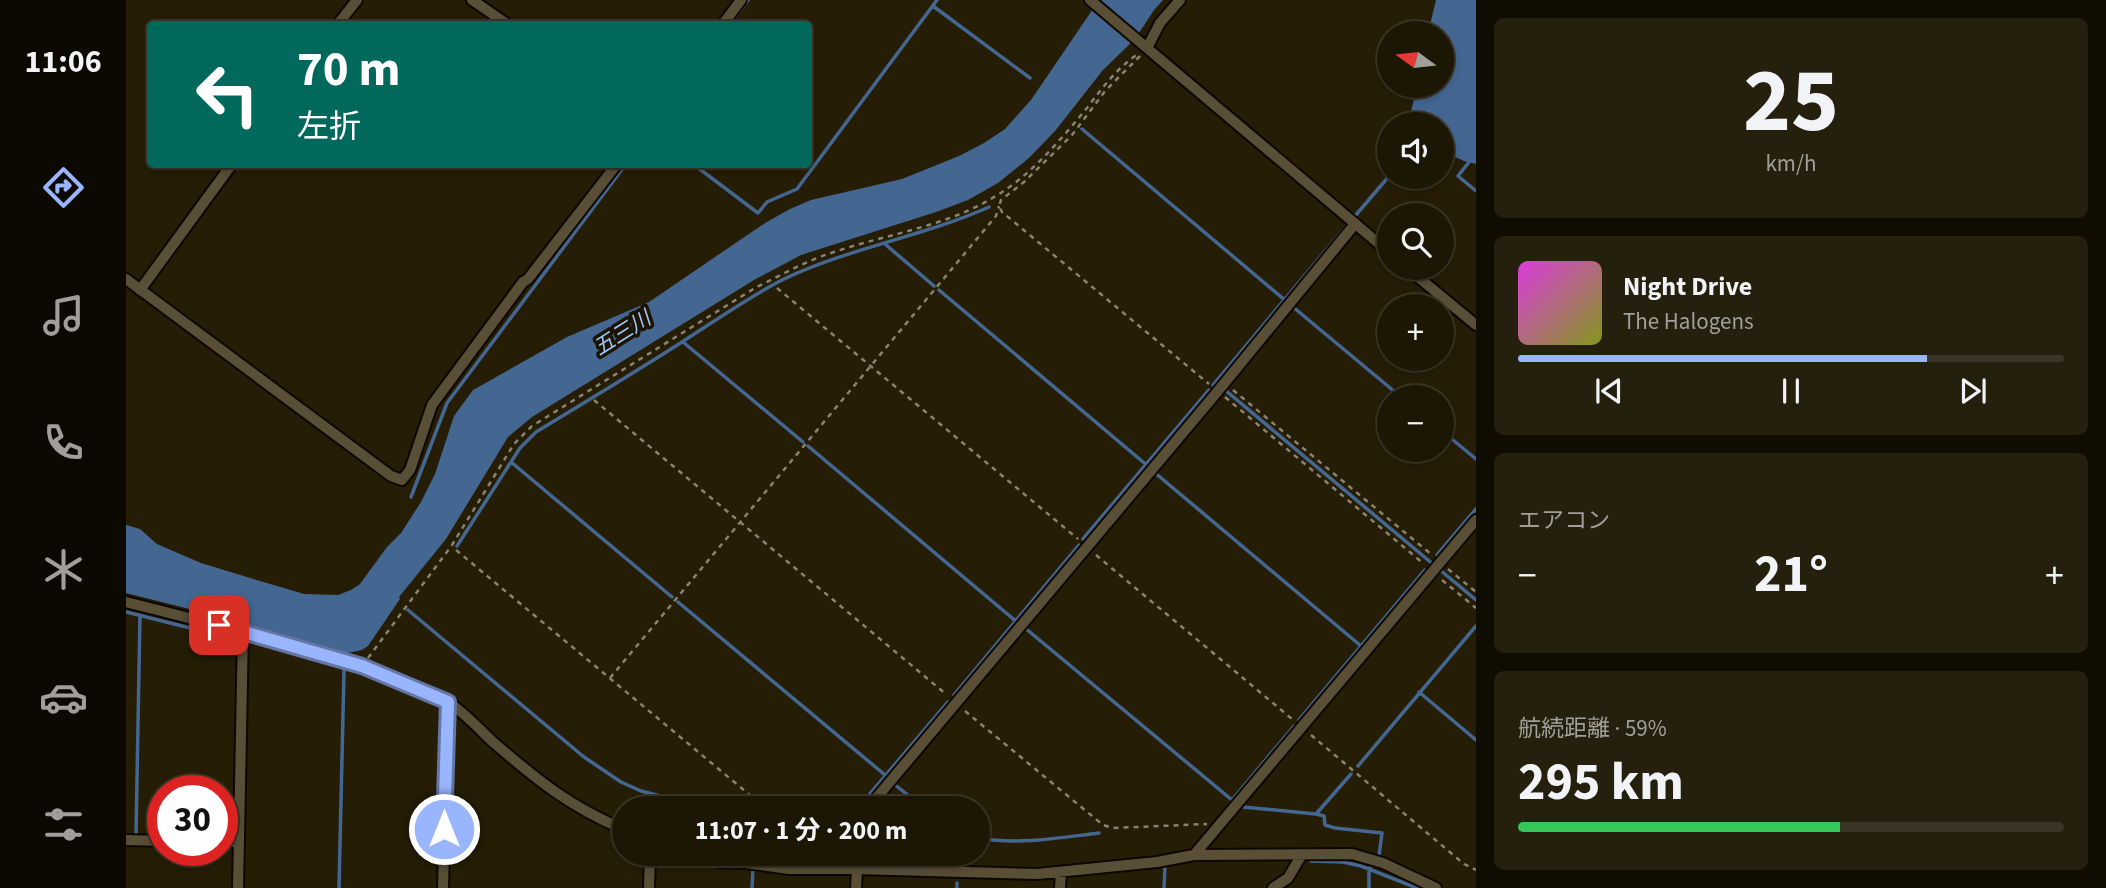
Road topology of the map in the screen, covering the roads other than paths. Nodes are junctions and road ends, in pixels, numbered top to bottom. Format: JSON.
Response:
{"nodes":[{"id":1,"x":357,"y":0,"type":"edge"},
{"id":2,"x":472,"y":0,"type":"edge"},
{"id":3,"x":741,"y":0,"type":"edge"},
{"id":4,"x":1180,"y":0,"type":"edge"},
{"id":5,"x":1090,"y":1,"type":"edge"},
{"id":6,"x":340,"y":21,"type":"edge"},
{"id":7,"x":503,"y":21,"type":"edge"},
{"id":8,"x":725,"y":21,"type":"edge"},
{"id":9,"x":1147,"y":48,"type":"junction"},
{"id":10,"x":229,"y":168,"type":"edge"},
{"id":11,"x":614,"y":168,"type":"edge"},
{"id":12,"x":1355,"y":224,"type":"junction"},
{"id":13,"x":1377,"y":242,"type":"edge"},
{"id":14,"x":126,"y":279,"type":"edge"},
{"id":15,"x":1422,"y":280,"type":"edge"},
{"id":16,"x":140,"y":289,"type":"junction"},
{"id":17,"x":1476,"y":325,"type":"edge"},
{"id":18,"x":1476,"y":520,"type":"edge"},
{"id":19,"x":126,"y":602,"type":"edge"},
{"id":20,"x":243,"y":631,"type":"junction"},
{"id":21,"x":448,"y":702,"type":"junction"},
{"id":22,"x":878,"y":796,"type":"edge"},
{"id":23,"x":612,"y":825,"type":"edge"},
{"id":24,"x":126,"y":840,"type":"edge"},
{"id":25,"x":147,"y":841,"type":"edge"},
{"id":26,"x":239,"y":842,"type":"joint"},
{"id":27,"x":1194,"y":855,"type":"junction"},
{"id":28,"x":1301,"y":856,"type":"junction"},
{"id":29,"x":650,"y":866,"type":"edge"},
{"id":30,"x":778,"y":866,"type":"edge"},
{"id":31,"x":857,"y":869,"type":"junction"},
{"id":32,"x":1061,"y":872,"type":"junction"},
{"id":33,"x":238,"y":888,"type":"edge"},
{"id":34,"x":443,"y":888,"type":"edge"},
{"id":35,"x":649,"y":888,"type":"edge"},
{"id":36,"x":856,"y":888,"type":"edge"},
{"id":37,"x":1060,"y":888,"type":"edge"},
{"id":38,"x":1273,"y":888,"type":"edge"},
{"id":39,"x":1436,"y":888,"type":"edge"}],
"edges":[{"from":1,"to":6,"type":"street"},
{"from":2,"to":7,"type":"street"},
{"from":3,"to":8,"type":"street"},
{"from":4,"to":9,"type":"street"},
{"from":5,"to":9,"type":"street"},
{"from":9,"to":12,"type":"street"},
{"from":10,"to":16,"type":"street"},
{"from":11,"to":16,"type":"street"},
{"from":12,"to":13,"type":"street"},
{"from":12,"to":22,"type":"street"},
{"from":14,"to":16,"type":"street"},
{"from":15,"to":17,"type":"street"},
{"from":18,"to":27,"type":"street"},
{"from":19,"to":20,"type":"street"},
{"from":20,"to":21,"type":"street"},
{"from":20,"to":26,"type":"street"},
{"from":21,"to":23,"type":"street"},
{"from":21,"to":34,"type":"street"},
{"from":24,"to":25,"type":"street"},
{"from":26,"to":33,"type":"street"},
{"from":27,"to":28,"type":"street"},
{"from":27,"to":32,"type":"street"},
{"from":28,"to":38,"type":"street"},
{"from":28,"to":39,"type":"street"},
{"from":29,"to":35,"type":"street"},
{"from":30,"to":31,"type":"street"},
{"from":31,"to":32,"type":"street"},
{"from":31,"to":36,"type":"street"},
{"from":32,"to":37,"type":"street"}]}
